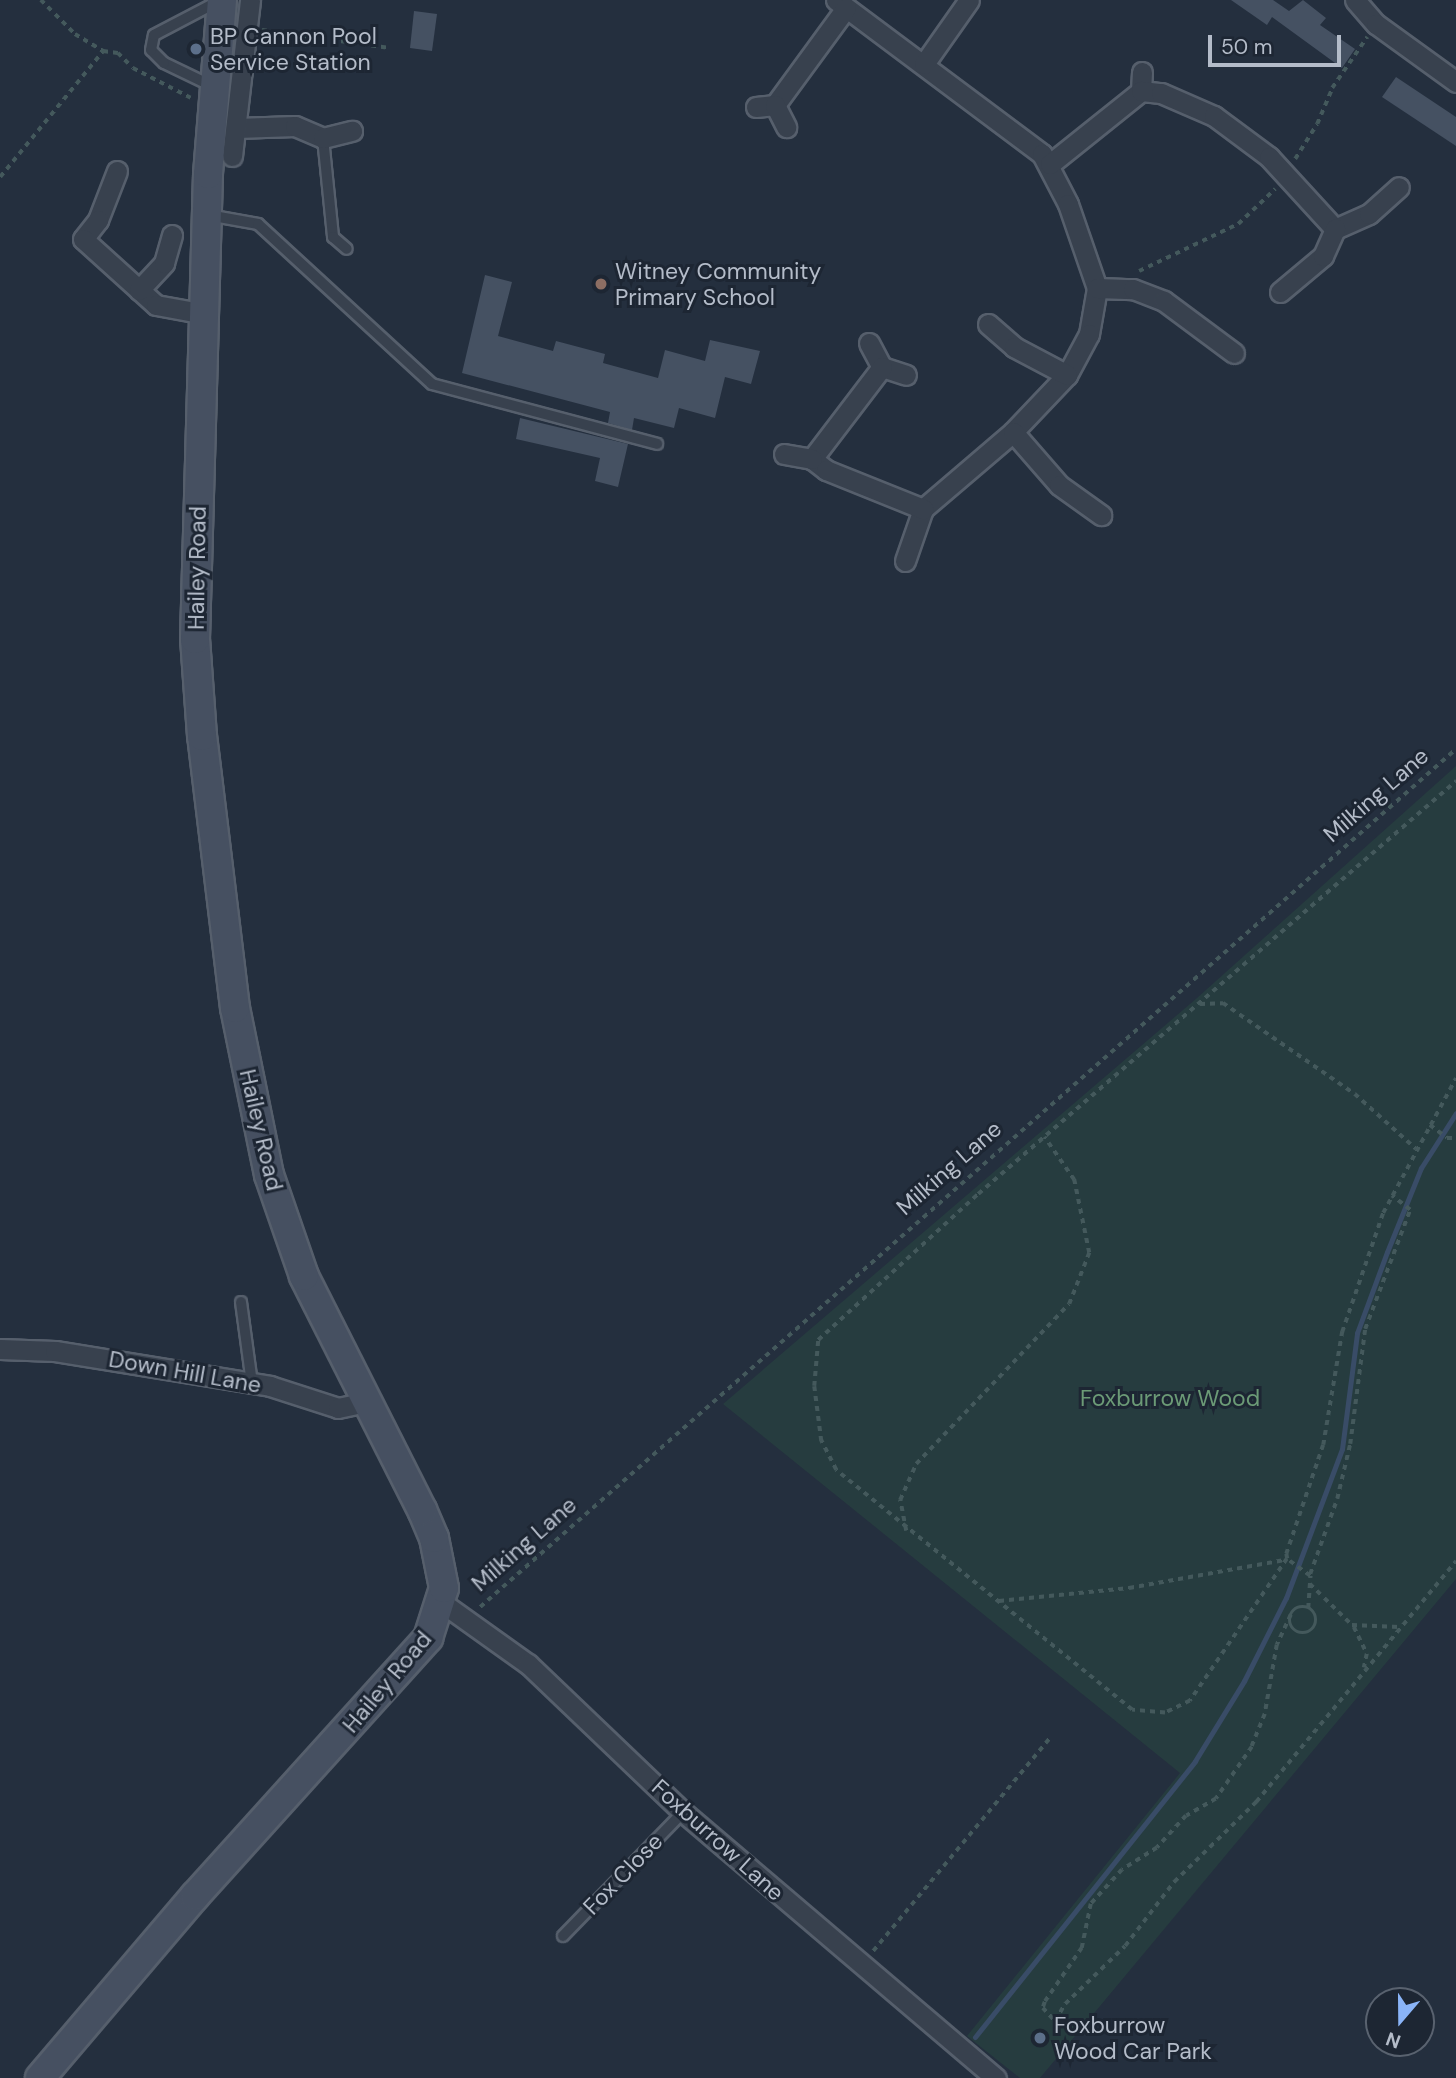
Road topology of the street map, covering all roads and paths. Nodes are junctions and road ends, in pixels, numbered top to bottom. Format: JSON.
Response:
{"nodes":[{"id":1,"x":41,"y":0,"type":"edge"},
{"id":2,"x":222,"y":0,"type":"edge"},
{"id":3,"x":250,"y":0,"type":"edge"},
{"id":4,"x":969,"y":0,"type":"edge"},
{"id":5,"x":1355,"y":0,"type":"edge"},
{"id":6,"x":841,"y":4,"type":"edge"},
{"id":7,"x":246,"y":28,"type":"junction"},
{"id":8,"x":390,"y":48,"type":"dead end"},
{"id":9,"x":103,"y":51,"type":"junction"},
{"id":10,"x":924,"y":64,"type":"junction"},
{"id":11,"x":1456,"y":82,"type":"edge"},
{"id":12,"x":212,"y":98,"type":"junction"},
{"id":13,"x":786,"y":127,"type":"dead end"},
{"id":14,"x":236,"y":128,"type":"junction"},
{"id":15,"x":352,"y":131,"type":"dead end"},
{"id":16,"x":323,"y":138,"type":"junction"},
{"id":17,"x":232,"y":156,"type":"dead end"},
{"id":18,"x":1050,"y":164,"type":"junction"},
{"id":19,"x":117,"y":171,"type":"dead end"},
{"id":20,"x":0,"y":177,"type":"edge"},
{"id":21,"x":1399,"y":187,"type":"dead end"},
{"id":22,"x":207,"y":215,"type":"junction"},
{"id":23,"x":1335,"y":229,"type":"junction"},
{"id":24,"x":172,"y":234,"type":"dead end"},
{"id":25,"x":347,"y":249,"type":"dead end"},
{"id":26,"x":1097,"y":288,"type":"junction"},
{"id":27,"x":139,"y":290,"type":"junction"},
{"id":28,"x":1280,"y":292,"type":"dead end"},
{"id":29,"x":206,"y":314,"type":"junction"},
{"id":30,"x":988,"y":324,"type":"dead end"},
{"id":31,"x":869,"y":343,"type":"dead end"},
{"id":32,"x":1234,"y":354,"type":"dead end"},
{"id":33,"x":882,"y":367,"type":"junction"},
{"id":34,"x":906,"y":375,"type":"dead end"},
{"id":35,"x":1067,"y":375,"type":"junction"},
{"id":36,"x":1013,"y":432,"type":"junction"},
{"id":37,"x":657,"y":444,"type":"dead end"},
{"id":38,"x":785,"y":454,"type":"dead end"},
{"id":39,"x":812,"y":459,"type":"junction"},
{"id":40,"x":923,"y":509,"type":"junction"},
{"id":41,"x":1101,"y":515,"type":"dead end"},
{"id":42,"x":905,"y":561,"type":"dead end"},
{"id":43,"x":1456,"y":749,"type":"edge"},
{"id":44,"x":1456,"y":781,"type":"edge"},
{"id":45,"x":1198,"y":1004,"type":"junction"},
{"id":46,"x":1456,"y":1078,"type":"edge"},
{"id":47,"x":1430,"y":1125,"type":"junction"},
{"id":48,"x":1044,"y":1137,"type":"junction"},
{"id":49,"x":1456,"y":1138,"type":"edge"},
{"id":50,"x":1417,"y":1150,"type":"junction"},
{"id":51,"x":1392,"y":1196,"type":"junction"},
{"id":52,"x":241,"y":1302,"type":"dead end"},
{"id":53,"x":0,"y":1349,"type":"edge"},
{"id":54,"x":252,"y":1383,"type":"junction"},
{"id":55,"x":367,"y":1402,"type":"junction"},
{"id":56,"x":906,"y":1531,"type":"junction"},
{"id":57,"x":1289,"y":1561,"type":"junction"},
{"id":58,"x":1456,"y":1561,"type":"edge"},
{"id":59,"x":1310,"y":1576,"type":"junction"},
{"id":60,"x":1310,"y":1584,"type":"junction"},
{"id":61,"x":999,"y":1601,"type":"junction"},
{"id":62,"x":441,"y":1602,"type":"junction"},
{"id":63,"x":1308,"y":1608,"type":"junction"},
{"id":64,"x":1291,"y":1615,"type":"junction"},
{"id":65,"x":468,"y":1618,"type":"junction"},
{"id":66,"x":1352,"y":1625,"type":"junction"},
{"id":67,"x":1399,"y":1627,"type":"junction"},
{"id":68,"x":1364,"y":1669,"type":"junction"},
{"id":69,"x":1049,"y":1739,"type":"dead end"},
{"id":70,"x":683,"y":1812,"type":"junction"},
{"id":71,"x":564,"y":1936,"type":"dead end"},
{"id":72,"x":859,"y":1965,"type":"junction"},
{"id":73,"x":40,"y":2078,"type":"edge"},
{"id":74,"x":996,"y":2078,"type":"edge"}],
"edges":[{"from":1,"to":9,"type":"path"},
{"from":2,"to":12,"type":"main road","name":"Hailey Road"},
{"from":2,"to":12,"type":"lane"},
{"from":3,"to":7,"type":"street"},
{"from":4,"to":10,"type":"street"},
{"from":5,"to":11,"type":"street"},
{"from":6,"to":10,"type":"street"},
{"from":6,"to":13,"type":"street"},
{"from":7,"to":8,"type":"path"},
{"from":7,"to":14,"type":"street"},
{"from":9,"to":12,"type":"path"},
{"from":9,"to":20,"type":"path"},
{"from":10,"to":18,"type":"street"},
{"from":12,"to":22,"type":"main road","name":"Hailey Road"},
{"from":14,"to":16,"type":"street"},
{"from":14,"to":17,"type":"street"},
{"from":15,"to":16,"type":"street"},
{"from":16,"to":25,"type":"lane"},
{"from":18,"to":23,"type":"street"},
{"from":18,"to":26,"type":"street"},
{"from":19,"to":27,"type":"street"},
{"from":21,"to":23,"type":"street"},
{"from":22,"to":29,"type":"main road","name":"Hailey Road"},
{"from":22,"to":37,"type":"lane"},
{"from":23,"to":28,"type":"street"},
{"from":24,"to":27,"type":"street"},
{"from":26,"to":32,"type":"street"},
{"from":26,"to":35,"type":"street"},
{"from":27,"to":29,"type":"street"},
{"from":29,"to":55,"type":"main road","name":"Hailey Road"},
{"from":30,"to":35,"type":"street"},
{"from":31,"to":33,"type":"street"},
{"from":33,"to":34,"type":"street"},
{"from":33,"to":39,"type":"street"},
{"from":35,"to":36,"type":"street"},
{"from":36,"to":40,"type":"street"},
{"from":36,"to":41,"type":"street"},
{"from":38,"to":39,"type":"street"},
{"from":39,"to":40,"type":"street"},
{"from":40,"to":42,"type":"street"},
{"from":43,"to":65,"type":"path","name":"Milking Lane"},
{"from":44,"to":45,"type":"path"},
{"from":45,"to":48,"type":"path"},
{"from":45,"to":50,"type":"path"},
{"from":46,"to":47,"type":"path"},
{"from":47,"to":49,"type":"path"},
{"from":47,"to":50,"type":"path"},
{"from":48,"to":56,"type":"path"},
{"from":48,"to":56,"type":"path"},
{"from":50,"to":51,"type":"path"},
{"from":51,"to":57,"type":"path"},
{"from":51,"to":59,"type":"path"},
{"from":52,"to":54,"type":"lane"},
{"from":53,"to":54,"type":"street","name":"Down Hill Lane"},
{"from":54,"to":55,"type":"street","name":"Down Hill Lane"},
{"from":55,"to":62,"type":"main road","name":"Hailey Road"},
{"from":56,"to":61,"type":"path"},
{"from":57,"to":59,"type":"path"},
{"from":57,"to":61,"type":"path"},
{"from":57,"to":61,"type":"path"},
{"from":58,"to":67,"type":"path"},
{"from":59,"to":60,"type":"path"},
{"from":60,"to":63,"type":"path"},
{"from":60,"to":66,"type":"path"},
{"from":62,"to":65,"type":"street","name":"Foxburrow Lane"},
{"from":62,"to":73,"type":"main road","name":"Hailey Road"},
{"from":63,"to":64,"type":"path"},
{"from":63,"to":64,"type":"path"},
{"from":64,"to":68,"type":"path"},
{"from":65,"to":70,"type":"street","name":"Foxburrow Lane"},
{"from":66,"to":67,"type":"path"},
{"from":66,"to":68,"type":"path"},
{"from":67,"to":68,"type":"path"},
{"from":69,"to":72,"type":"path"},
{"from":70,"to":71,"type":"lane","name":"Fox Close"},
{"from":70,"to":72,"type":"street","name":"Foxburrow Lane"},
{"from":72,"to":74,"type":"street","name":"Foxburrow Lane"}]}
